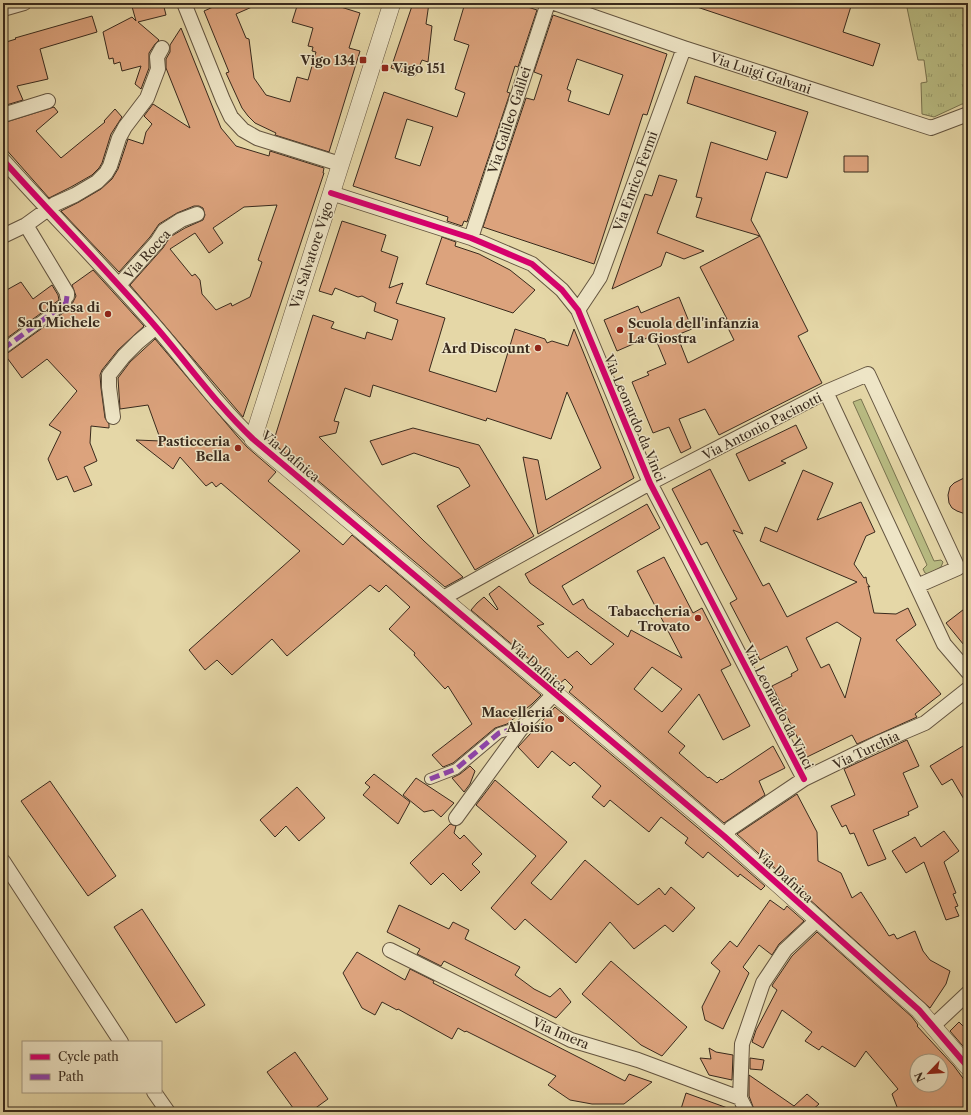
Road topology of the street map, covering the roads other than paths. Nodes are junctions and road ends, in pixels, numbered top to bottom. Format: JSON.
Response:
{"nodes":[{"id":1,"x":24,"y":3,"type":"edge"},
{"id":2,"x":184,"y":3,"type":"edge"},
{"id":3,"x":392,"y":3,"type":"edge"},
{"id":4,"x":548,"y":3,"type":"edge"},
{"id":5,"x":554,"y":3,"type":"edge"},
{"id":6,"x":3,"y":9,"type":"edge"},
{"id":7,"x":162,"y":48,"type":"dead end"},
{"id":8,"x":684,"y":48,"type":"junction"},
{"id":9,"x":48,"y":101,"type":"dead end"},
{"id":10,"x":968,"y":114,"type":"edge"},
{"id":11,"x":3,"y":115,"type":"edge"},
{"id":12,"x":3,"y":160,"type":"edge"},
{"id":13,"x":340,"y":164,"type":"junction"},
{"id":14,"x":331,"y":193,"type":"junction"},
{"id":15,"x":51,"y":207,"type":"junction"},
{"id":16,"x":197,"y":214,"type":"dead end"},
{"id":17,"x":23,"y":227,"type":"junction"},
{"id":18,"x":3,"y":236,"type":"edge"},
{"id":19,"x":471,"y":238,"type":"junction"},
{"id":20,"x":119,"y":285,"type":"junction"},
{"id":21,"x":67,"y":296,"type":"joint"},
{"id":22,"x":578,"y":310,"type":"junction"},
{"id":23,"x":156,"y":327,"type":"junction"},
{"id":24,"x":3,"y":349,"type":"edge"},
{"id":25,"x":826,"y":392,"type":"junction"},
{"id":26,"x":113,"y":416,"type":"dead end"},
{"id":27,"x":253,"y":439,"type":"junction"},
{"id":28,"x":650,"y":483,"type":"junction"},
{"id":29,"x":917,"y":586,"type":"junction"},
{"id":30,"x":443,"y":598,"type":"junction"},
{"id":31,"x":968,"y":672,"type":"edge"},
{"id":32,"x":968,"y":689,"type":"edge"},
{"id":33,"x":554,"y":694,"type":"junction"},
{"id":34,"x":523,"y":726,"type":"junction"},
{"id":35,"x":430,"y":779,"type":"dead end"},
{"id":36,"x":804,"y":779,"type":"junction"},
{"id":37,"x":456,"y":818,"type":"dead end"},
{"id":38,"x":724,"y":836,"type":"junction"},
{"id":39,"x":3,"y":861,"type":"edge"},
{"id":40,"x":818,"y":920,"type":"junction"},
{"id":41,"x":390,"y":950,"type":"dead end"},
{"id":42,"x":968,"y":993,"type":"edge"},
{"id":43,"x":933,"y":1026,"type":"junction"},
{"id":44,"x":120,"y":1041,"type":"edge"},
{"id":45,"x":968,"y":1067,"type":"edge"},
{"id":46,"x":155,"y":1093,"type":"edge"},
{"id":47,"x":740,"y":1098,"type":"junction"},
{"id":48,"x":168,"y":1112,"type":"edge"},
{"id":49,"x":747,"y":1112,"type":"edge"}],
"edges":[{"from":1,"to":6,"type":"street"},
{"from":2,"to":13,"type":"street"},
{"from":3,"to":13,"type":"street","name":"Via Salvatore Vigo"},
{"from":4,"to":19,"type":"street","name":"Via Galileo Galilei"},
{"from":5,"to":8,"type":"street","name":"Via Luigi Galvani"},
{"from":7,"to":15,"type":"street"},
{"from":8,"to":10,"type":"street","name":"Via Luigi Galvani"},
{"from":8,"to":22,"type":"street","name":"Via Enrico Fermi"},
{"from":9,"to":11,"type":"street"},
{"from":12,"to":15,"type":"street","name":"Via Dafnica"},
{"from":13,"to":14,"type":"street","name":"Via Salvatore Vigo"},
{"from":14,"to":19,"type":"street","name":"Via Leonardo da Vinci"},
{"from":14,"to":27,"type":"street","name":"Via Salvatore Vigo"},
{"from":15,"to":17,"type":"street"},
{"from":15,"to":20,"type":"street","name":"Via Dafnica"},
{"from":16,"to":20,"type":"street","name":"Via Rocca"},
{"from":17,"to":18,"type":"street"},
{"from":17,"to":21,"type":"street"},
{"from":19,"to":22,"type":"street","name":"Via Leonardo da Vinci"},
{"from":20,"to":23,"type":"street","name":"Via Dafnica"},
{"from":21,"to":24,"type":"street"},
{"from":22,"to":28,"type":"street","name":"Via Leonardo da Vinci"},
{"from":23,"to":26,"type":"street"},
{"from":23,"to":27,"type":"street","name":"Via Dafnica"},
{"from":25,"to":28,"type":"street","name":"Via Antonio Pacinotti"},
{"from":25,"to":29,"type":"street","name":"Via Antonio Pacinotti"},
{"from":25,"to":29,"type":"street"},
{"from":27,"to":30,"type":"street","name":"Via Dafnica"},
{"from":28,"to":30,"type":"street","name":"Via Antonio Pacinotti"},
{"from":28,"to":36,"type":"street","name":"Via Leonardo da Vinci"},
{"from":29,"to":31,"type":"street","name":"Via Antonio Pacinotti"},
{"from":30,"to":33,"type":"street","name":"Via Dafnica"},
{"from":32,"to":36,"type":"street","name":"Via Turchia"},
{"from":33,"to":34,"type":"street"},
{"from":33,"to":38,"type":"street","name":"Via Dafnica"},
{"from":34,"to":35,"type":"street"},
{"from":34,"to":37,"type":"street"},
{"from":36,"to":38,"type":"street","name":"Via Turchia"},
{"from":38,"to":40,"type":"street","name":"Via Dafnica"},
{"from":39,"to":44,"type":"street"},
{"from":40,"to":43,"type":"street","name":"Via Dafnica"},
{"from":40,"to":47,"type":"street"},
{"from":41,"to":47,"type":"street","name":"Via Imera"},
{"from":42,"to":43,"type":"street"},
{"from":43,"to":45,"type":"street","name":"Via Dafnica"},
{"from":46,"to":48,"type":"street"},
{"from":47,"to":49,"type":"street"}]}
